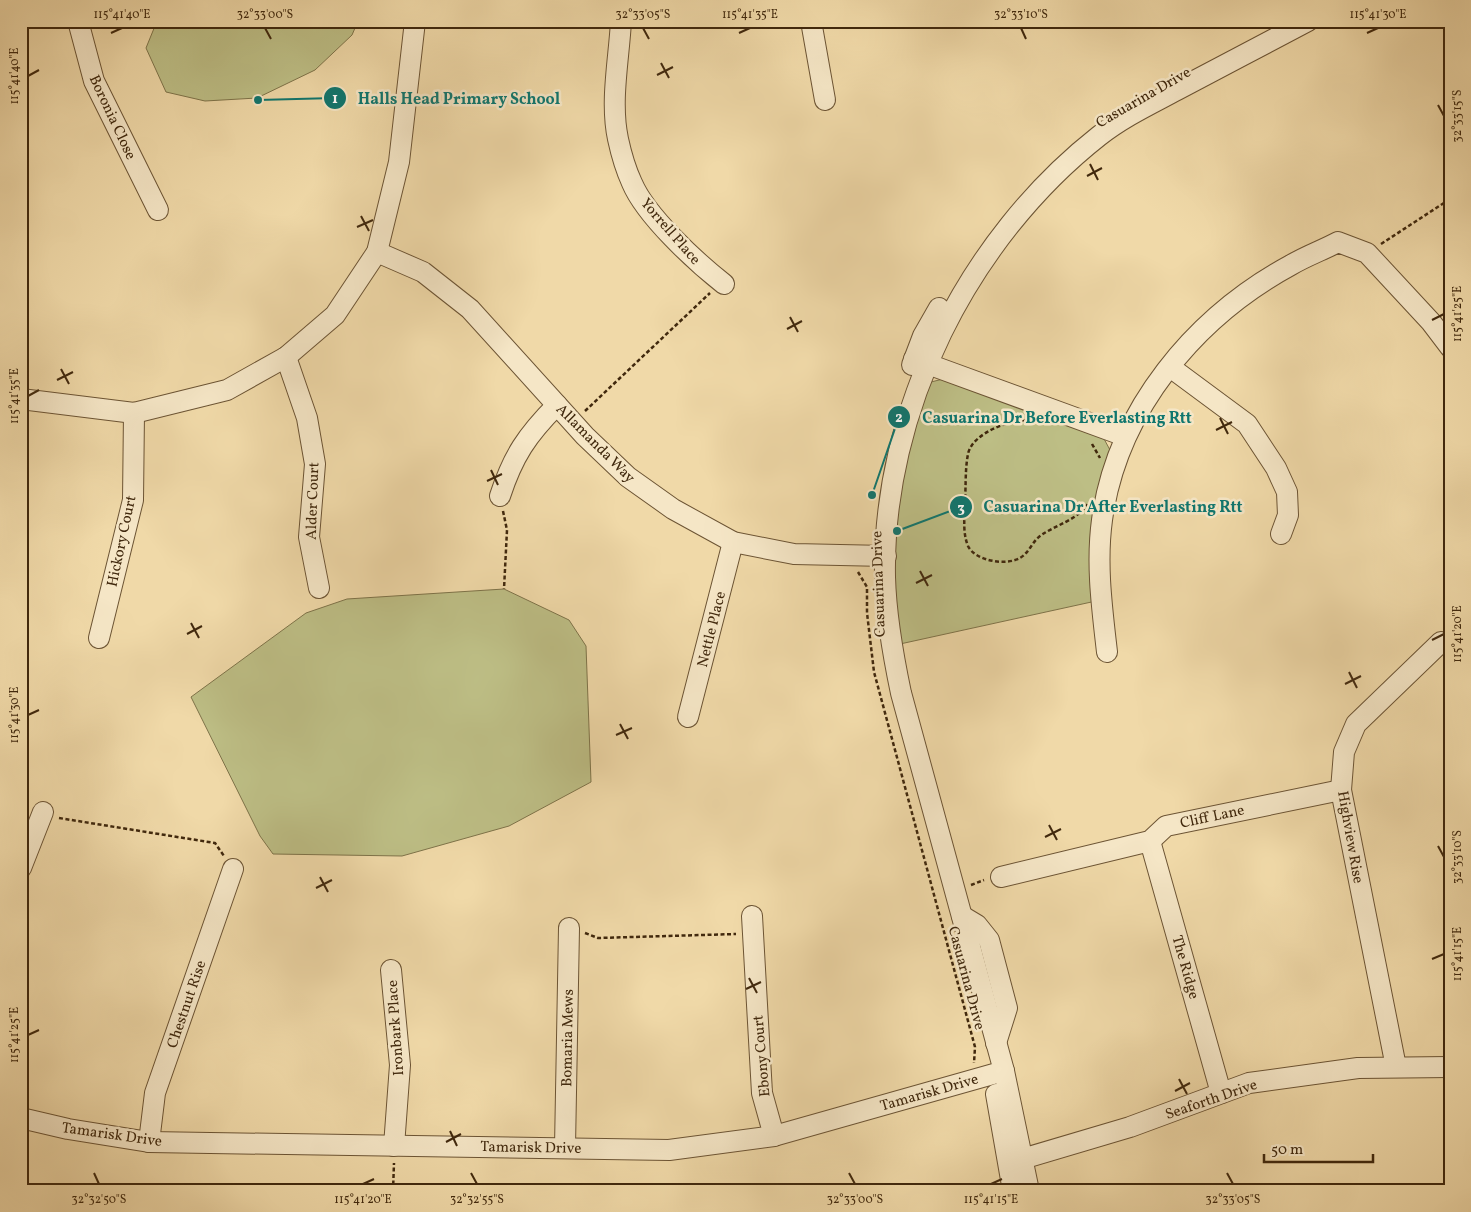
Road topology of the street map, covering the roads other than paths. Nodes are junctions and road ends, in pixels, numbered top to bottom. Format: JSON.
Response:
{"nodes":[{"id":1,"x":78,"y":21,"type":"edge"},
{"id":2,"x":416,"y":21,"type":"edge"},
{"id":3,"x":621,"y":21,"type":"edge"},
{"id":4,"x":811,"y":21,"type":"edge"},
{"id":5,"x":1282,"y":21,"type":"edge"},
{"id":6,"x":1308,"y":21,"type":"edge"},
{"id":7,"x":824,"y":100,"type":"dead end"},
{"id":8,"x":158,"y":210,"type":"dead end"},
{"id":9,"x":377,"y":252,"type":"junction"},
{"id":10,"x":724,"y":284,"type":"road end"},
{"id":11,"x":1450,"y":348,"type":"edge"},
{"id":12,"x":286,"y":357,"type":"junction"},
{"id":13,"x":920,"y":361,"type":"junction"},
{"id":14,"x":1170,"y":367,"type":"junction"},
{"id":15,"x":21,"y":399,"type":"edge"},
{"id":16,"x":557,"y":405,"type":"junction"},
{"id":17,"x":134,"y":412,"type":"junction"},
{"id":18,"x":1125,"y":436,"type":"junction"},
{"id":19,"x":500,"y":496,"type":"road end"},
{"id":20,"x":1280,"y":534,"type":"dead end"},
{"id":21,"x":733,"y":542,"type":"junction"},
{"id":22,"x":880,"y":556,"type":"junction"},
{"id":23,"x":319,"y":588,"type":"dead end"},
{"id":24,"x":99,"y":638,"type":"dead end"},
{"id":25,"x":1441,"y":642,"type":"dead end"},
{"id":26,"x":1107,"y":652,"type":"dead end"},
{"id":27,"x":688,"y":717,"type":"dead end"},
{"id":28,"x":1341,"y":790,"type":"junction"},
{"id":29,"x":41,"y":817,"type":"road end"},
{"id":30,"x":1150,"y":841,"type":"junction"},
{"id":31,"x":21,"y":868,"type":"edge"},
{"id":32,"x":234,"y":869,"type":"road end"},
{"id":33,"x":1001,"y":877,"type":"dead end"},
{"id":34,"x":752,"y":925,"type":"road end"},
{"id":35,"x":570,"y":928,"type":"road end"},
{"id":36,"x":391,"y":970,"type":"dead end"},
{"id":37,"x":1450,"y":1066,"type":"edge"},
{"id":38,"x":1396,"y":1067,"type":"junction"},
{"id":39,"x":998,"y":1073,"type":"junction"},
{"id":40,"x":1221,"y":1093,"type":"junction"},
{"id":41,"x":21,"y":1118,"type":"edge"},
{"id":42,"x":774,"y":1136,"type":"junction"},
{"id":43,"x":149,"y":1142,"type":"junction"},
{"id":44,"x":394,"y":1146,"type":"junction"},
{"id":45,"x":565,"y":1147,"type":"junction"},
{"id":46,"x":1016,"y":1161,"type":"junction"},
{"id":47,"x":1013,"y":1191,"type":"edge"},
{"id":48,"x":1030,"y":1191,"type":"edge"}],
"edges":[{"from":1,"to":8,"type":"street","name":"Boronia Close"},
{"from":2,"to":9,"type":"street"},
{"from":3,"to":10,"type":"street","name":"Yorrell Place"},
{"from":4,"to":7,"type":"street"},
{"from":5,"to":13,"type":"street","name":"Casuarina Drive"},
{"from":6,"to":13,"type":"street","name":"Casuarina Drive"},
{"from":9,"to":12,"type":"street"},
{"from":9,"to":16,"type":"street","name":"Allamanda Way"},
{"from":11,"to":14,"type":"street"},
{"from":12,"to":17,"type":"street"},
{"from":12,"to":23,"type":"street","name":"Alder Court"},
{"from":13,"to":18,"type":"street"},
{"from":13,"to":22,"type":"street","name":"Casuarina Drive"},
{"from":14,"to":18,"type":"street"},
{"from":14,"to":20,"type":"street"},
{"from":15,"to":17,"type":"street"},
{"from":16,"to":19,"type":"street"},
{"from":16,"to":21,"type":"street","name":"Allamanda Way"},
{"from":17,"to":24,"type":"street","name":"Hickory Court"},
{"from":18,"to":26,"type":"street"},
{"from":21,"to":22,"type":"street","name":"Allamanda Way"},
{"from":21,"to":27,"type":"street","name":"Nettle Place"},
{"from":22,"to":39,"type":"street","name":"Casuarina Drive"},
{"from":22,"to":39,"type":"street","name":"Casuarina Drive"},
{"from":25,"to":28,"type":"street","name":"Highview Rise"},
{"from":28,"to":30,"type":"street","name":"Cliff Lane"},
{"from":28,"to":38,"type":"street","name":"Highview Rise"},
{"from":29,"to":31,"type":"street"},
{"from":30,"to":33,"type":"street","name":"Cliff Lane"},
{"from":30,"to":40,"type":"street","name":"The Ridge"},
{"from":32,"to":43,"type":"street","name":"Chestnut Rise"},
{"from":34,"to":42,"type":"street","name":"Ebony Court"},
{"from":35,"to":45,"type":"street","name":"Bomaria Mews"},
{"from":36,"to":44,"type":"street","name":"Ironbark Place"},
{"from":37,"to":38,"type":"street","name":"Seaforth Drive"},
{"from":38,"to":40,"type":"street","name":"Seaforth Drive"},
{"from":39,"to":42,"type":"street","name":"Tamarisk Drive"},
{"from":39,"to":46,"type":"street","name":"Casuarina Drive"},
{"from":40,"to":46,"type":"street","name":"Seaforth Drive"},
{"from":41,"to":43,"type":"street","name":"Tamarisk Drive"},
{"from":42,"to":45,"type":"street","name":"Tamarisk Drive"},
{"from":43,"to":44,"type":"street","name":"Tamarisk Drive"},
{"from":44,"to":45,"type":"street","name":"Tamarisk Drive"},
{"from":46,"to":47,"type":"street","name":"Casuarina Drive"},
{"from":46,"to":48,"type":"street","name":"Casuarina Drive"}]}
